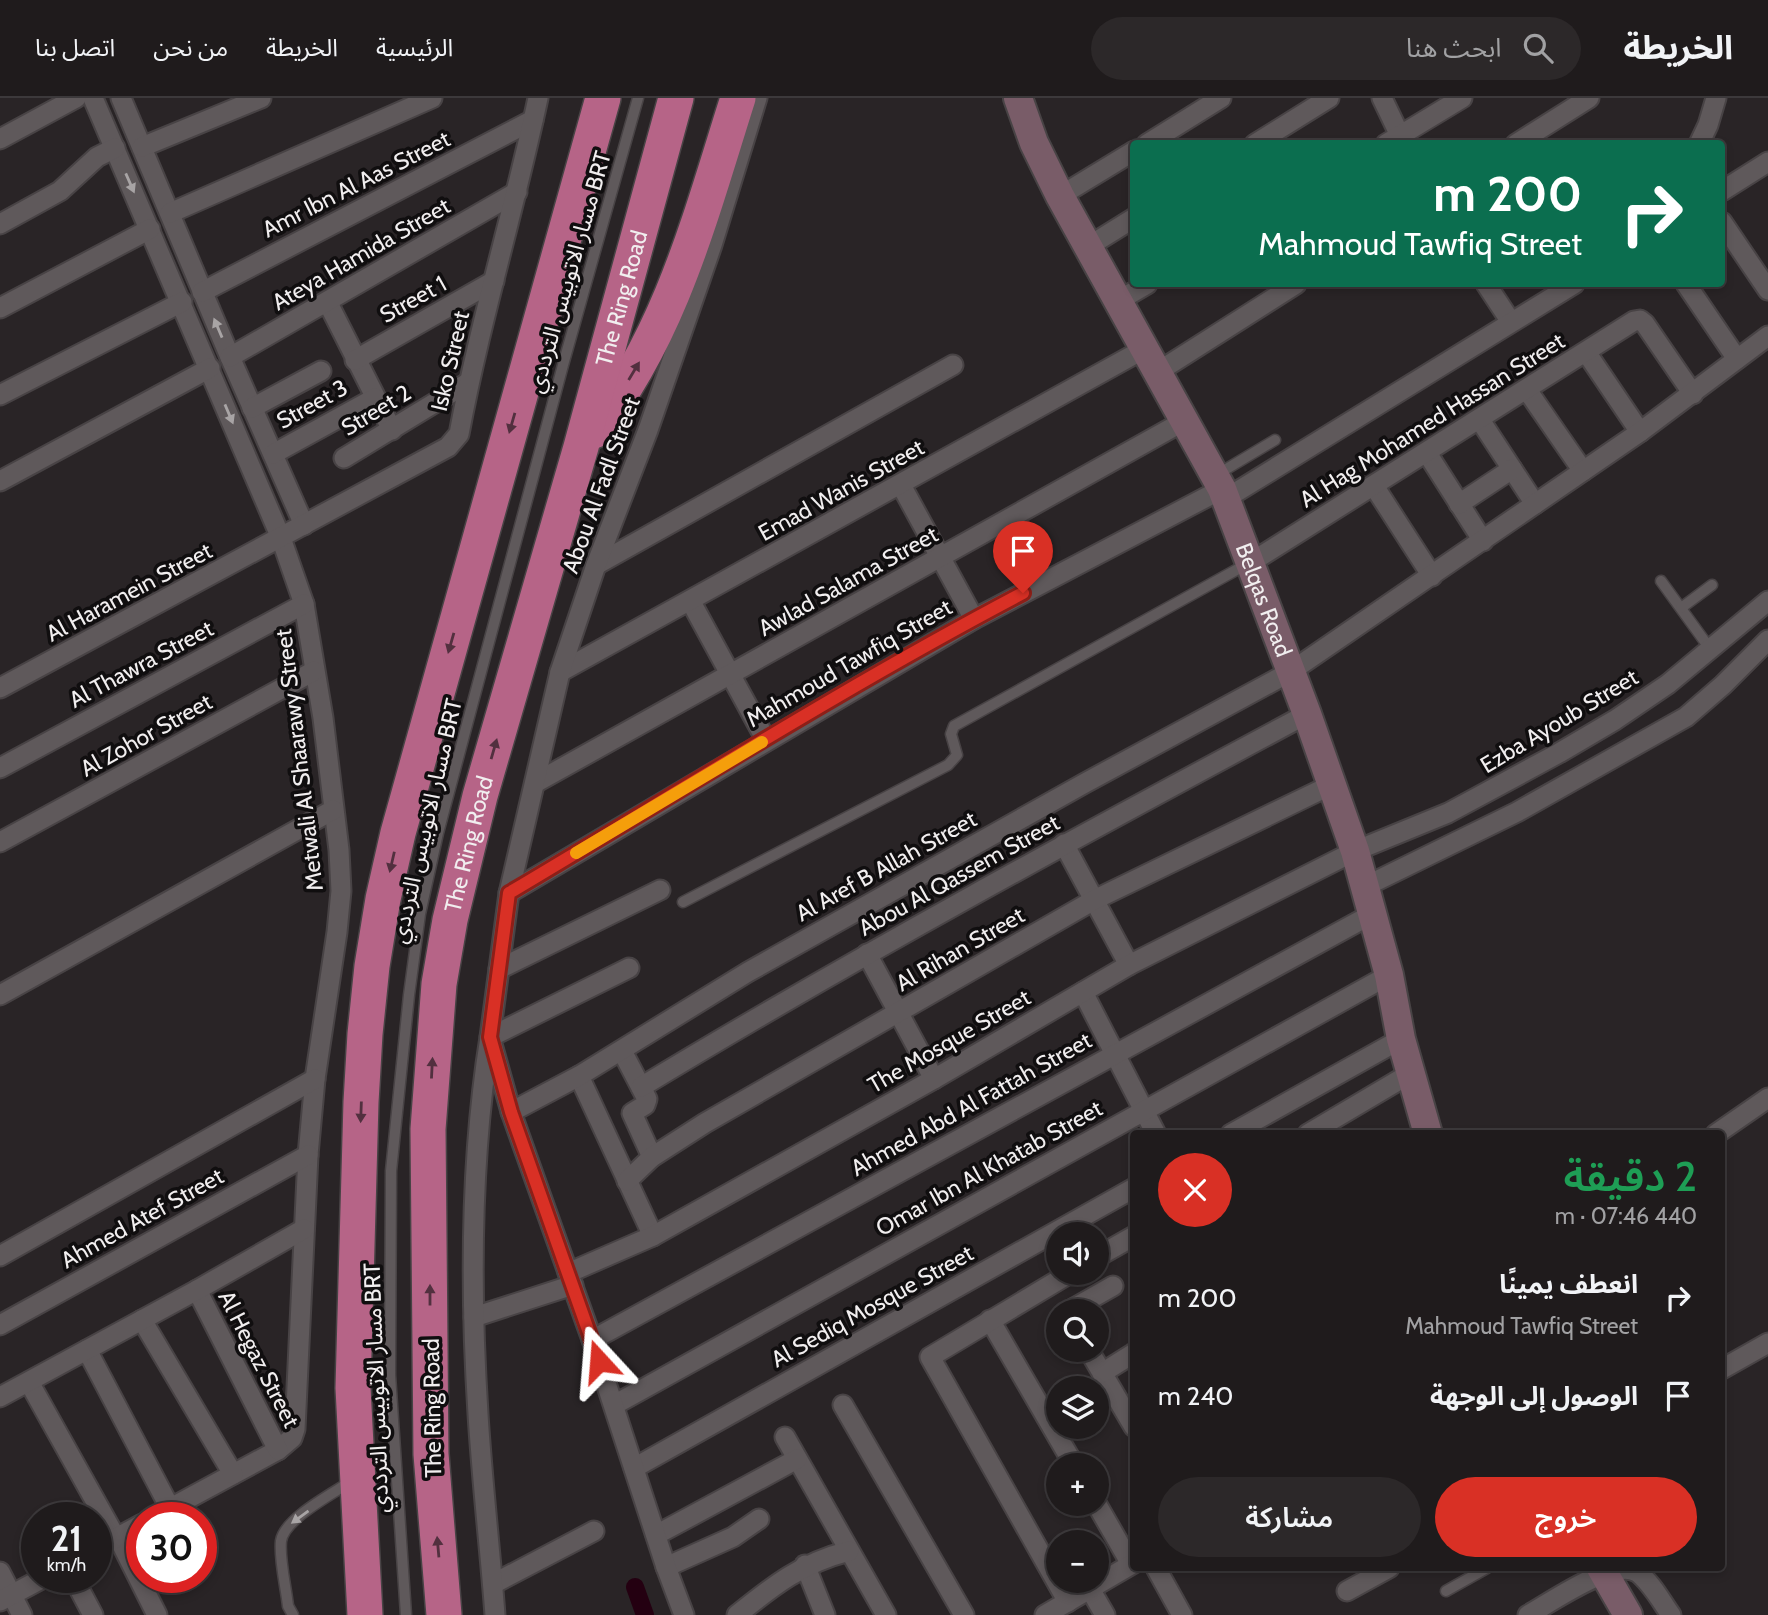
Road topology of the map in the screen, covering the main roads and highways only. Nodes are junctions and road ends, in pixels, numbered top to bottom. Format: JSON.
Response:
{"nodes":[{"id":1,"x":603,"y":98,"type":"edge"},
{"id":2,"x":676,"y":98,"type":"edge"},
{"id":3,"x":738,"y":98,"type":"edge"},
{"id":4,"x":1018,"y":98,"type":"edge"},
{"id":5,"x":581,"y":447,"type":"junction"},
{"id":6,"x":1427,"y":1130,"type":"edge"},
{"id":7,"x":1603,"y":1571,"type":"edge"},
{"id":8,"x":365,"y":1615,"type":"edge"},
{"id":9,"x":444,"y":1615,"type":"edge"},
{"id":10,"x":1628,"y":1615,"type":"edge"}],
"edges":[{"from":1,"to":8,"type":"highway","one_way":true},
{"from":2,"to":5,"type":"highway","name":"The Ring Road"},
{"from":5,"to":3,"type":"highway","one_way":true},
{"from":4,"to":6,"type":"main road","name":"Belqas Road"},
{"from":9,"to":5,"type":"highway","name":"The Ring Road","one_way":true},
{"from":7,"to":10,"type":"main road"}]}
